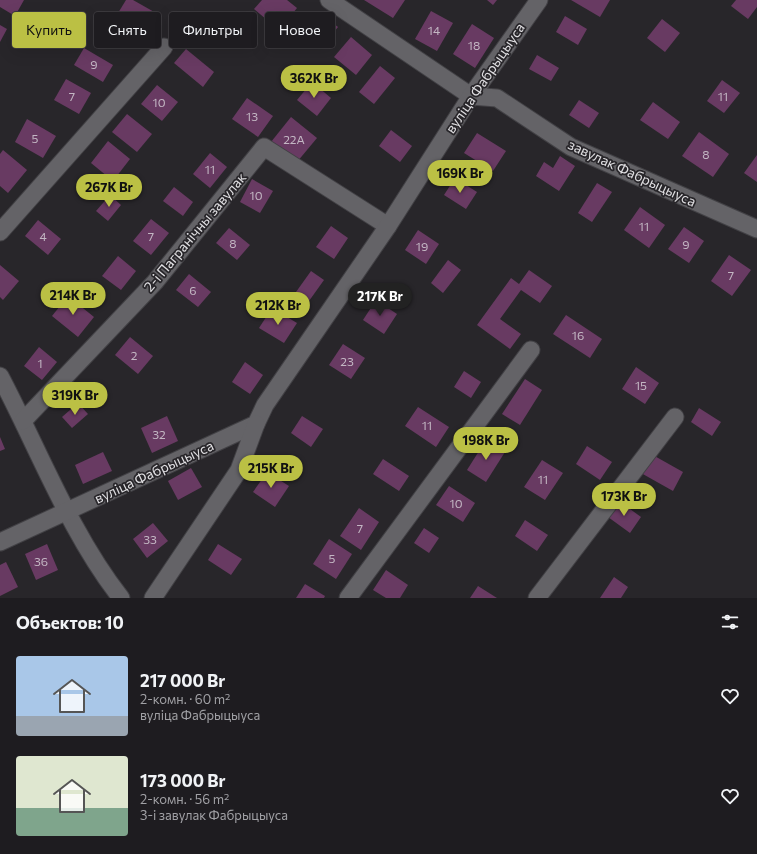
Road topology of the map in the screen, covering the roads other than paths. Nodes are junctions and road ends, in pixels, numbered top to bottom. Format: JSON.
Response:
{"nodes":[{"id":1,"x":329,"y":0,"type":"edge"},
{"id":2,"x":539,"y":0,"type":"edge"},
{"id":3,"x":164,"y":47,"type":"dead end"},
{"id":4,"x":471,"y":96,"type":"junction"},
{"id":5,"x":388,"y":226,"type":"junction"},
{"id":6,"x":757,"y":229,"type":"edge"},
{"id":7,"x":0,"y":232,"type":"edge"},
{"id":8,"x":531,"y":350,"type":"dead end"},
{"id":9,"x":2,"y":384,"type":"edge"},
{"id":10,"x":676,"y":418,"type":"dead end"},
{"id":11,"x":23,"y":421,"type":"junction"},
{"id":12,"x":256,"y":424,"type":"junction"},
{"id":13,"x":68,"y":512,"type":"junction"},
{"id":14,"x":0,"y":542,"type":"edge"},
{"id":15,"x":121,"y":598,"type":"edge"},
{"id":16,"x":153,"y":598,"type":"edge"},
{"id":17,"x":348,"y":598,"type":"edge"},
{"id":18,"x":537,"y":598,"type":"edge"}],
"edges":[{"from":1,"to":4,"type":"street","name":"завулак Фабрыцыуса"},
{"from":2,"to":4,"type":"street","name":"вуліца Фабрыцыуса"},
{"from":3,"to":7,"type":"street"},
{"from":4,"to":5,"type":"street","name":"вуліца Фабрыцыуса"},
{"from":4,"to":6,"type":"street","name":"завулак Фабрыцыуса"},
{"from":5,"to":11,"type":"street","name":"2-і Пагранічны завулак"},
{"from":5,"to":12,"type":"street","name":"вуліца Фабрыцыуса"},
{"from":8,"to":17,"type":"street"},
{"from":9,"to":11,"type":"street"},
{"from":10,"to":18,"type":"street"},
{"from":11,"to":13,"type":"street"},
{"from":12,"to":13,"type":"street","name":"вуліца Фабрыцыуса"},
{"from":12,"to":16,"type":"street"},
{"from":13,"to":14,"type":"street","name":"вуліца Фабрыцыуса"},
{"from":13,"to":15,"type":"street"}]}
